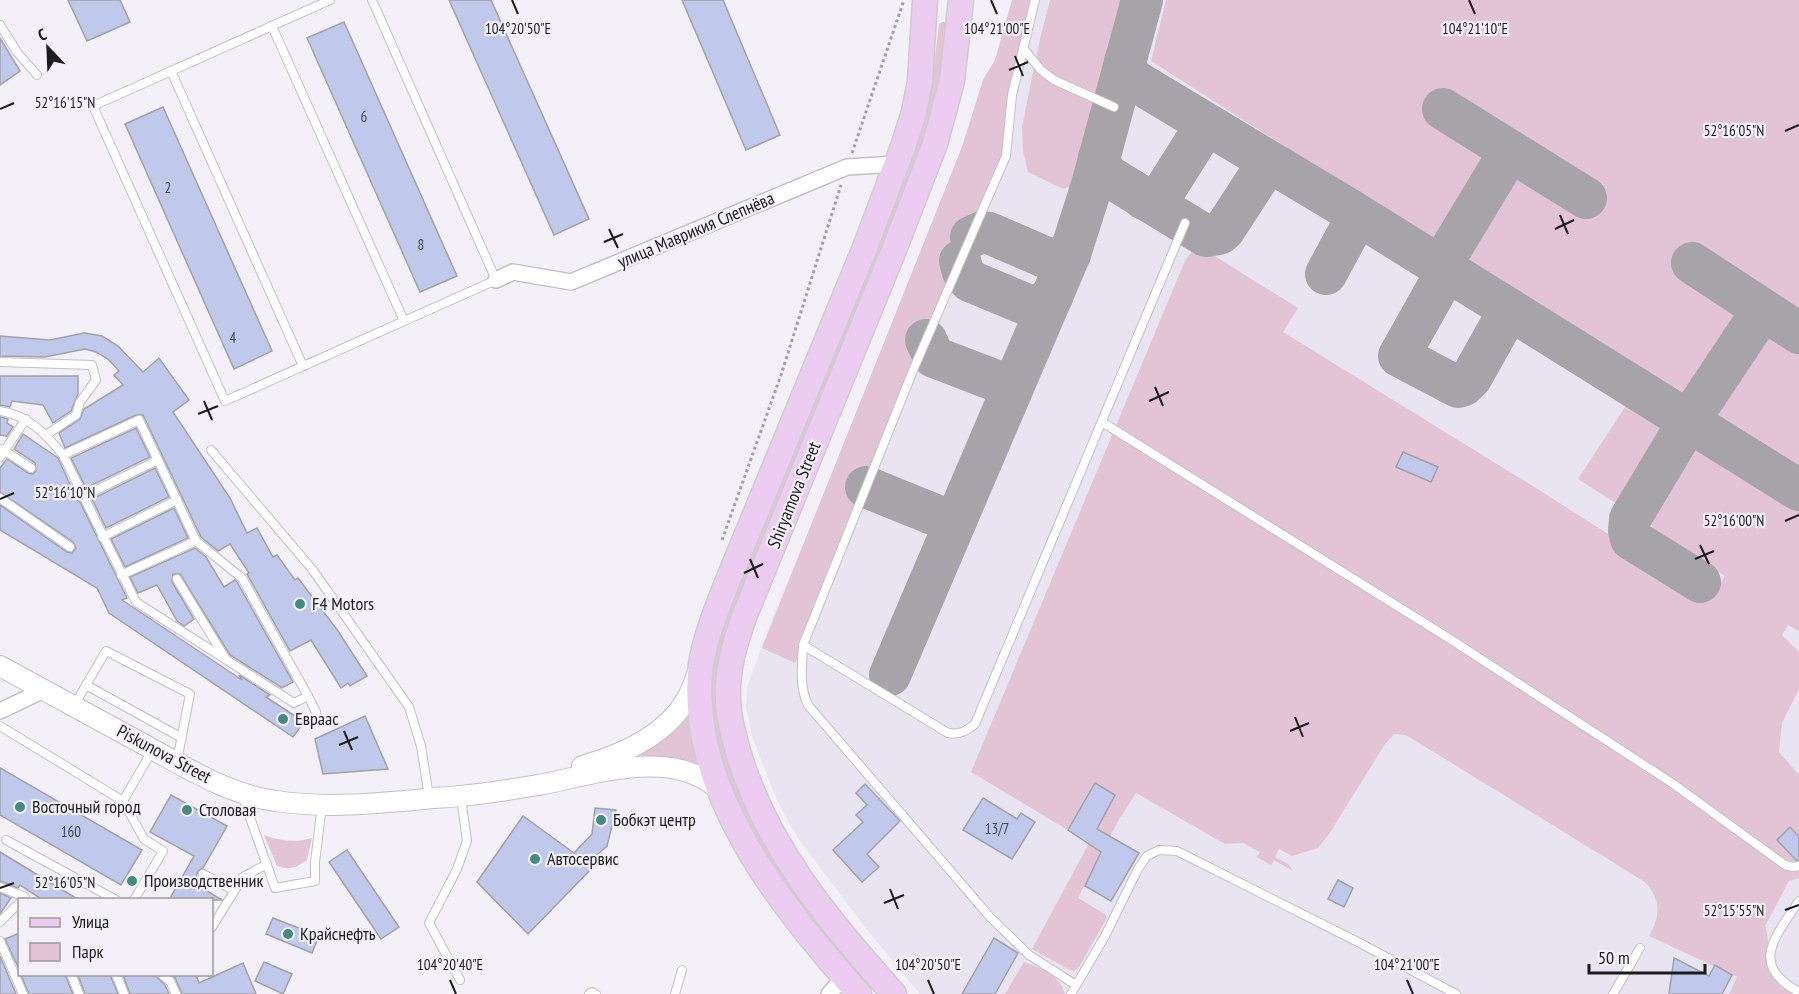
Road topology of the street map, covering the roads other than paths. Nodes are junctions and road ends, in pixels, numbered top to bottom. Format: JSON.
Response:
{"nodes":[{"id":1,"x":330,"y":0,"type":"edge"},
{"id":2,"x":372,"y":0,"type":"edge"},
{"id":3,"x":925,"y":0,"type":"edge"},
{"id":4,"x":961,"y":0,"type":"edge"},
{"id":5,"x":1035,"y":0,"type":"edge"},
{"id":6,"x":960,"y":24,"type":"junction"},
{"id":7,"x":0,"y":25,"type":"edge"},
{"id":8,"x":272,"y":26,"type":"junction"},
{"id":9,"x":924,"y":27,"type":"junction"},
{"id":10,"x":1023,"y":48,"type":"junction"},
{"id":11,"x":171,"y":71,"type":"junction"},
{"id":12,"x":37,"y":75,"type":"dead end"},
{"id":13,"x":1114,"y":106,"type":"dead end"},
{"id":14,"x":896,"y":164,"type":"junction"},
{"id":15,"x":1185,"y":224,"type":"dead end"},
{"id":16,"x":496,"y":280,"type":"junction"},
{"id":17,"x":404,"y":321,"type":"junction"},
{"id":18,"x":0,"y":362,"type":"edge"},
{"id":19,"x":303,"y":366,"type":"junction"},
{"id":20,"x":0,"y":411,"type":"edge"},
{"id":21,"x":26,"y":419,"type":"junction"},
{"id":22,"x":1102,"y":422,"type":"junction"},
{"id":23,"x":46,"y":435,"type":"junction"},
{"id":24,"x":211,"y":450,"type":"dead end"},
{"id":25,"x":2,"y":452,"type":"edge"},
{"id":26,"x":63,"y":455,"type":"junction"},
{"id":27,"x":158,"y":460,"type":"junction"},
{"id":28,"x":31,"y":468,"type":"dead end"},
{"id":29,"x":82,"y":497,"type":"junction"},
{"id":30,"x":0,"y":498,"type":"edge"},
{"id":31,"x":177,"y":500,"type":"junction"},
{"id":32,"x":102,"y":537,"type":"junction"},
{"id":33,"x":196,"y":541,"type":"junction"},
{"id":34,"x":70,"y":547,"type":"dead end"},
{"id":35,"x":121,"y":575,"type":"junction"},
{"id":36,"x":177,"y":579,"type":"dead end"},
{"id":37,"x":802,"y":645,"type":"junction"},
{"id":38,"x":227,"y":662,"type":"junction"},
{"id":39,"x":701,"y":664,"type":"junction"},
{"id":40,"x":0,"y":666,"type":"edge"},
{"id":41,"x":86,"y":685,"type":"junction"},
{"id":42,"x":44,"y":690,"type":"junction"},
{"id":43,"x":308,"y":696,"type":"junction"},
{"id":44,"x":73,"y":706,"type":"junction"},
{"id":45,"x":0,"y":711,"type":"edge"},
{"id":46,"x":316,"y":712,"type":"dead end"},
{"id":47,"x":0,"y":726,"type":"edge"},
{"id":48,"x":182,"y":738,"type":"junction"},
{"id":49,"x":153,"y":750,"type":"junction"},
{"id":50,"x":177,"y":763,"type":"junction"},
{"id":51,"x":720,"y":791,"type":"junction"},
{"id":52,"x":242,"y":794,"type":"junction"},
{"id":53,"x":483,"y":794,"type":"junction"},
{"id":54,"x":461,"y":796,"type":"junction"},
{"id":55,"x":429,"y":799,"type":"junction"},
{"id":56,"x":123,"y":801,"type":"junction"},
{"id":57,"x":322,"y":804,"type":"junction"},
{"id":58,"x":6,"y":840,"type":"dead end"},
{"id":59,"x":267,"y":864,"type":"junction"},
{"id":60,"x":1799,"y":866,"type":"edge"},
{"id":61,"x":203,"y":874,"type":"dead end"},
{"id":62,"x":0,"y":887,"type":"edge"},
{"id":63,"x":232,"y":890,"type":"junction"},
{"id":64,"x":22,"y":898,"type":"edge"},
{"id":65,"x":112,"y":898,"type":"edge"},
{"id":66,"x":135,"y":898,"type":"edge"},
{"id":67,"x":1799,"y":901,"type":"edge"},
{"id":68,"x":18,"y":905,"type":"edge"},
{"id":69,"x":0,"y":922,"type":"edge"},
{"id":70,"x":213,"y":925,"type":"edge"},
{"id":71,"x":0,"y":941,"type":"edge"},
{"id":72,"x":1640,"y":948,"type":"dead end"},
{"id":73,"x":682,"y":970,"type":"dead end"},
{"id":74,"x":71,"y":976,"type":"edge"},
{"id":75,"x":116,"y":976,"type":"edge"},
{"id":76,"x":162,"y":976,"type":"edge"},
{"id":77,"x":460,"y":980,"type":"dead end"},
{"id":78,"x":1076,"y":985,"type":"junction"},
{"id":79,"x":844,"y":988,"type":"edge"},
{"id":80,"x":1799,"y":992,"type":"edge"},
{"id":81,"x":1616,"y":993,"type":"edge"},
{"id":82,"x":23,"y":994,"type":"edge"},
{"id":83,"x":79,"y":994,"type":"edge"},
{"id":84,"x":124,"y":994,"type":"edge"},
{"id":85,"x":176,"y":994,"type":"edge"},
{"id":86,"x":589,"y":994,"type":"edge"},
{"id":87,"x":596,"y":994,"type":"edge"},
{"id":88,"x":675,"y":994,"type":"edge"},
{"id":89,"x":894,"y":994,"type":"edge"},
{"id":90,"x":1071,"y":994,"type":"edge"},
{"id":91,"x":1456,"y":994,"type":"edge"}],
"edges":[{"from":1,"to":8,"type":"lane"},
{"from":2,"to":16,"type":"lane"},
{"from":3,"to":9,"type":"main road","name":"Shiryamova Street"},
{"from":4,"to":6,"type":"main road","name":"Shiryamova Street"},
{"from":5,"to":10,"type":"lane"},
{"from":6,"to":9,"type":"main road"},
{"from":6,"to":89,"type":"main road","name":"Shiryamova Street"},
{"from":7,"to":12,"type":"lane"},
{"from":8,"to":11,"type":"lane"},
{"from":8,"to":17,"type":"lane"},
{"from":9,"to":14,"type":"main road","name":"Shiryamova Street"},
{"from":10,"to":13,"type":"lane"},
{"from":10,"to":37,"type":"lane"},
{"from":11,"to":19,"type":"lane"},
{"from":11,"to":19,"type":"lane"},
{"from":14,"to":16,"type":"street","name":"улица Маврикия Слепнёва"},
{"from":14,"to":39,"type":"main road","name":"Shiryamova Street"},
{"from":15,"to":22,"type":"lane"},
{"from":16,"to":17,"type":"lane"},
{"from":17,"to":19,"type":"lane"},
{"from":18,"to":23,"type":"lane"},
{"from":20,"to":21,"type":"lane"},
{"from":21,"to":23,"type":"lane"},
{"from":21,"to":25,"type":"lane"},
{"from":22,"to":37,"type":"lane"},
{"from":22,"to":60,"type":"lane"},
{"from":23,"to":26,"type":"lane"},
{"from":24,"to":55,"type":"lane"},
{"from":25,"to":28,"type":"lane"},
{"from":26,"to":27,"type":"lane"},
{"from":26,"to":29,"type":"lane"},
{"from":27,"to":29,"type":"lane"},
{"from":27,"to":31,"type":"lane"},
{"from":29,"to":32,"type":"lane"},
{"from":30,"to":34,"type":"lane"},
{"from":31,"to":32,"type":"lane"},
{"from":31,"to":33,"type":"lane"},
{"from":32,"to":35,"type":"lane"},
{"from":33,"to":35,"type":"lane"},
{"from":33,"to":43,"type":"lane"},
{"from":35,"to":38,"type":"lane"},
{"from":36,"to":38,"type":"lane"},
{"from":37,"to":78,"type":"lane"},
{"from":38,"to":43,"type":"lane"},
{"from":39,"to":51,"type":"main road","name":"Shiryamova Street"},
{"from":39,"to":53,"type":"street","name":"Piskunova Street"},
{"from":40,"to":42,"type":"street","name":"Piskunova Street"},
{"from":41,"to":44,"type":"lane"},
{"from":41,"to":48,"type":"lane"},
{"from":41,"to":48,"type":"lane"},
{"from":42,"to":44,"type":"street","name":"Piskunova Street"},
{"from":42,"to":45,"type":"street"},
{"from":43,"to":46,"type":"lane"},
{"from":44,"to":49,"type":"street","name":"Piskunova Street"},
{"from":47,"to":56,"type":"lane"},
{"from":48,"to":50,"type":"lane"},
{"from":49,"to":50,"type":"street","name":"Piskunova Street"},
{"from":49,"to":56,"type":"lane"},
{"from":50,"to":52,"type":"street","name":"Piskunova Street"},
{"from":51,"to":53,"type":"street","name":"Piskunova Street"},
{"from":51,"to":79,"type":"main road","name":"Shiryamova Street"},
{"from":52,"to":57,"type":"street","name":"Piskunova Street"},
{"from":52,"to":59,"type":"lane"},
{"from":53,"to":54,"type":"street","name":"Piskunova Street"},
{"from":54,"to":55,"type":"street","name":"Piskunova Street"},
{"from":54,"to":77,"type":"lane"},
{"from":55,"to":57,"type":"street","name":"Piskunova Street"},
{"from":56,"to":66,"type":"lane"},
{"from":57,"to":59,"type":"lane"},
{"from":58,"to":65,"type":"lane"},
{"from":59,"to":63,"type":"lane"},
{"from":61,"to":63,"type":"lane"},
{"from":62,"to":64,"type":"lane"},
{"from":63,"to":70,"type":"lane"},
{"from":67,"to":80,"type":"lane"},
{"from":68,"to":69,"type":"lane"},
{"from":71,"to":82,"type":"lane"},
{"from":72,"to":81,"type":"lane"},
{"from":73,"to":88,"type":"lane"},
{"from":74,"to":83,"type":"lane"},
{"from":75,"to":84,"type":"lane"},
{"from":76,"to":85,"type":"lane"},
{"from":78,"to":90,"type":"lane"},
{"from":78,"to":91,"type":"lane"},
{"from":86,"to":87,"type":"lane"}]}
